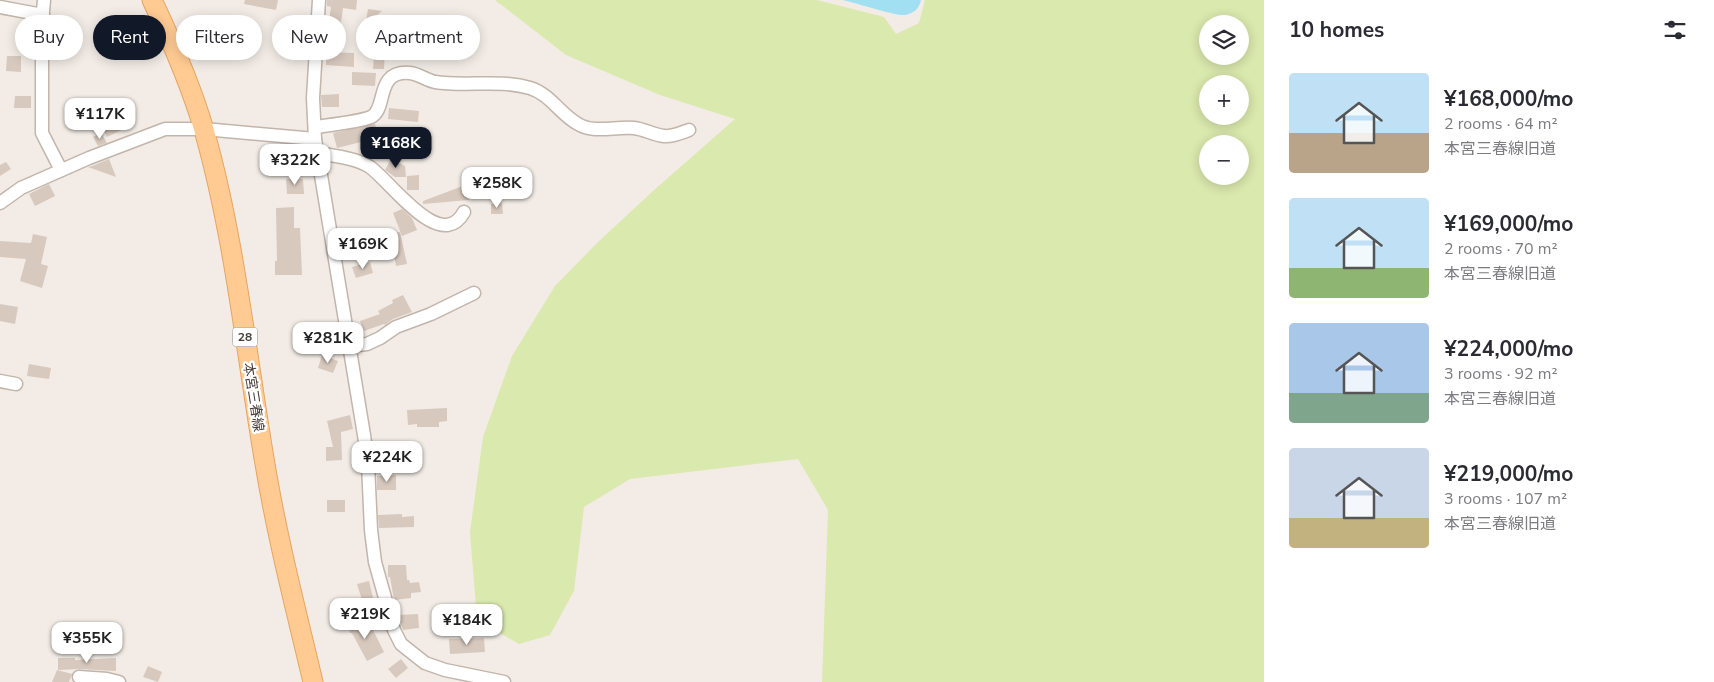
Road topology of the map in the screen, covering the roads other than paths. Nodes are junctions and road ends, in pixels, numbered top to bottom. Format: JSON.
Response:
{"nodes":[{"id":1,"x":44,"y":0,"type":"edge"},
{"id":2,"x":152,"y":0,"type":"edge"},
{"id":3,"x":319,"y":0,"type":"edge"},
{"id":4,"x":0,"y":7,"type":"edge"},
{"id":5,"x":43,"y":15,"type":"joint"},
{"id":6,"x":43,"y":60,"type":"edge"},
{"id":7,"x":204,"y":129,"type":"junction"},
{"id":8,"x":689,"y":130,"type":"dead end"},
{"id":9,"x":315,"y":133,"type":"junction"},
{"id":10,"x":318,"y":153,"type":"junction"},
{"id":11,"x":61,"y":170,"type":"junction"},
{"id":12,"x":0,"y":203,"type":"edge"},
{"id":13,"x":464,"y":212,"type":"dead end"},
{"id":14,"x":474,"y":293,"type":"dead end"},
{"id":15,"x":349,"y":346,"type":"junction"},
{"id":16,"x":0,"y":381,"type":"edge"},
{"id":17,"x":16,"y":384,"type":"dead end"},
{"id":18,"x":79,"y":677,"type":"dead end"},
{"id":19,"x":119,"y":682,"type":"edge"},
{"id":20,"x":313,"y":682,"type":"edge"},
{"id":21,"x":504,"y":682,"type":"edge"}],
"edges":[{"from":1,"to":5,"type":"street"},
{"from":2,"to":7,"type":"main road","name":"本宮三春線","number":"28"},
{"from":3,"to":9,"type":"street"},
{"from":4,"to":5,"type":"street"},
{"from":6,"to":11,"type":"street"},
{"from":7,"to":9,"type":"street"},
{"from":7,"to":11,"type":"street"},
{"from":7,"to":20,"type":"main road","name":"本宮三春線","number":"28"},
{"from":8,"to":9,"type":"street"},
{"from":9,"to":10,"type":"street"},
{"from":10,"to":13,"type":"street"},
{"from":10,"to":15,"type":"street"},
{"from":11,"to":12,"type":"street"},
{"from":14,"to":15,"type":"street"},
{"from":15,"to":21,"type":"street"},
{"from":16,"to":17,"type":"street"},
{"from":18,"to":19,"type":"street"}]}
